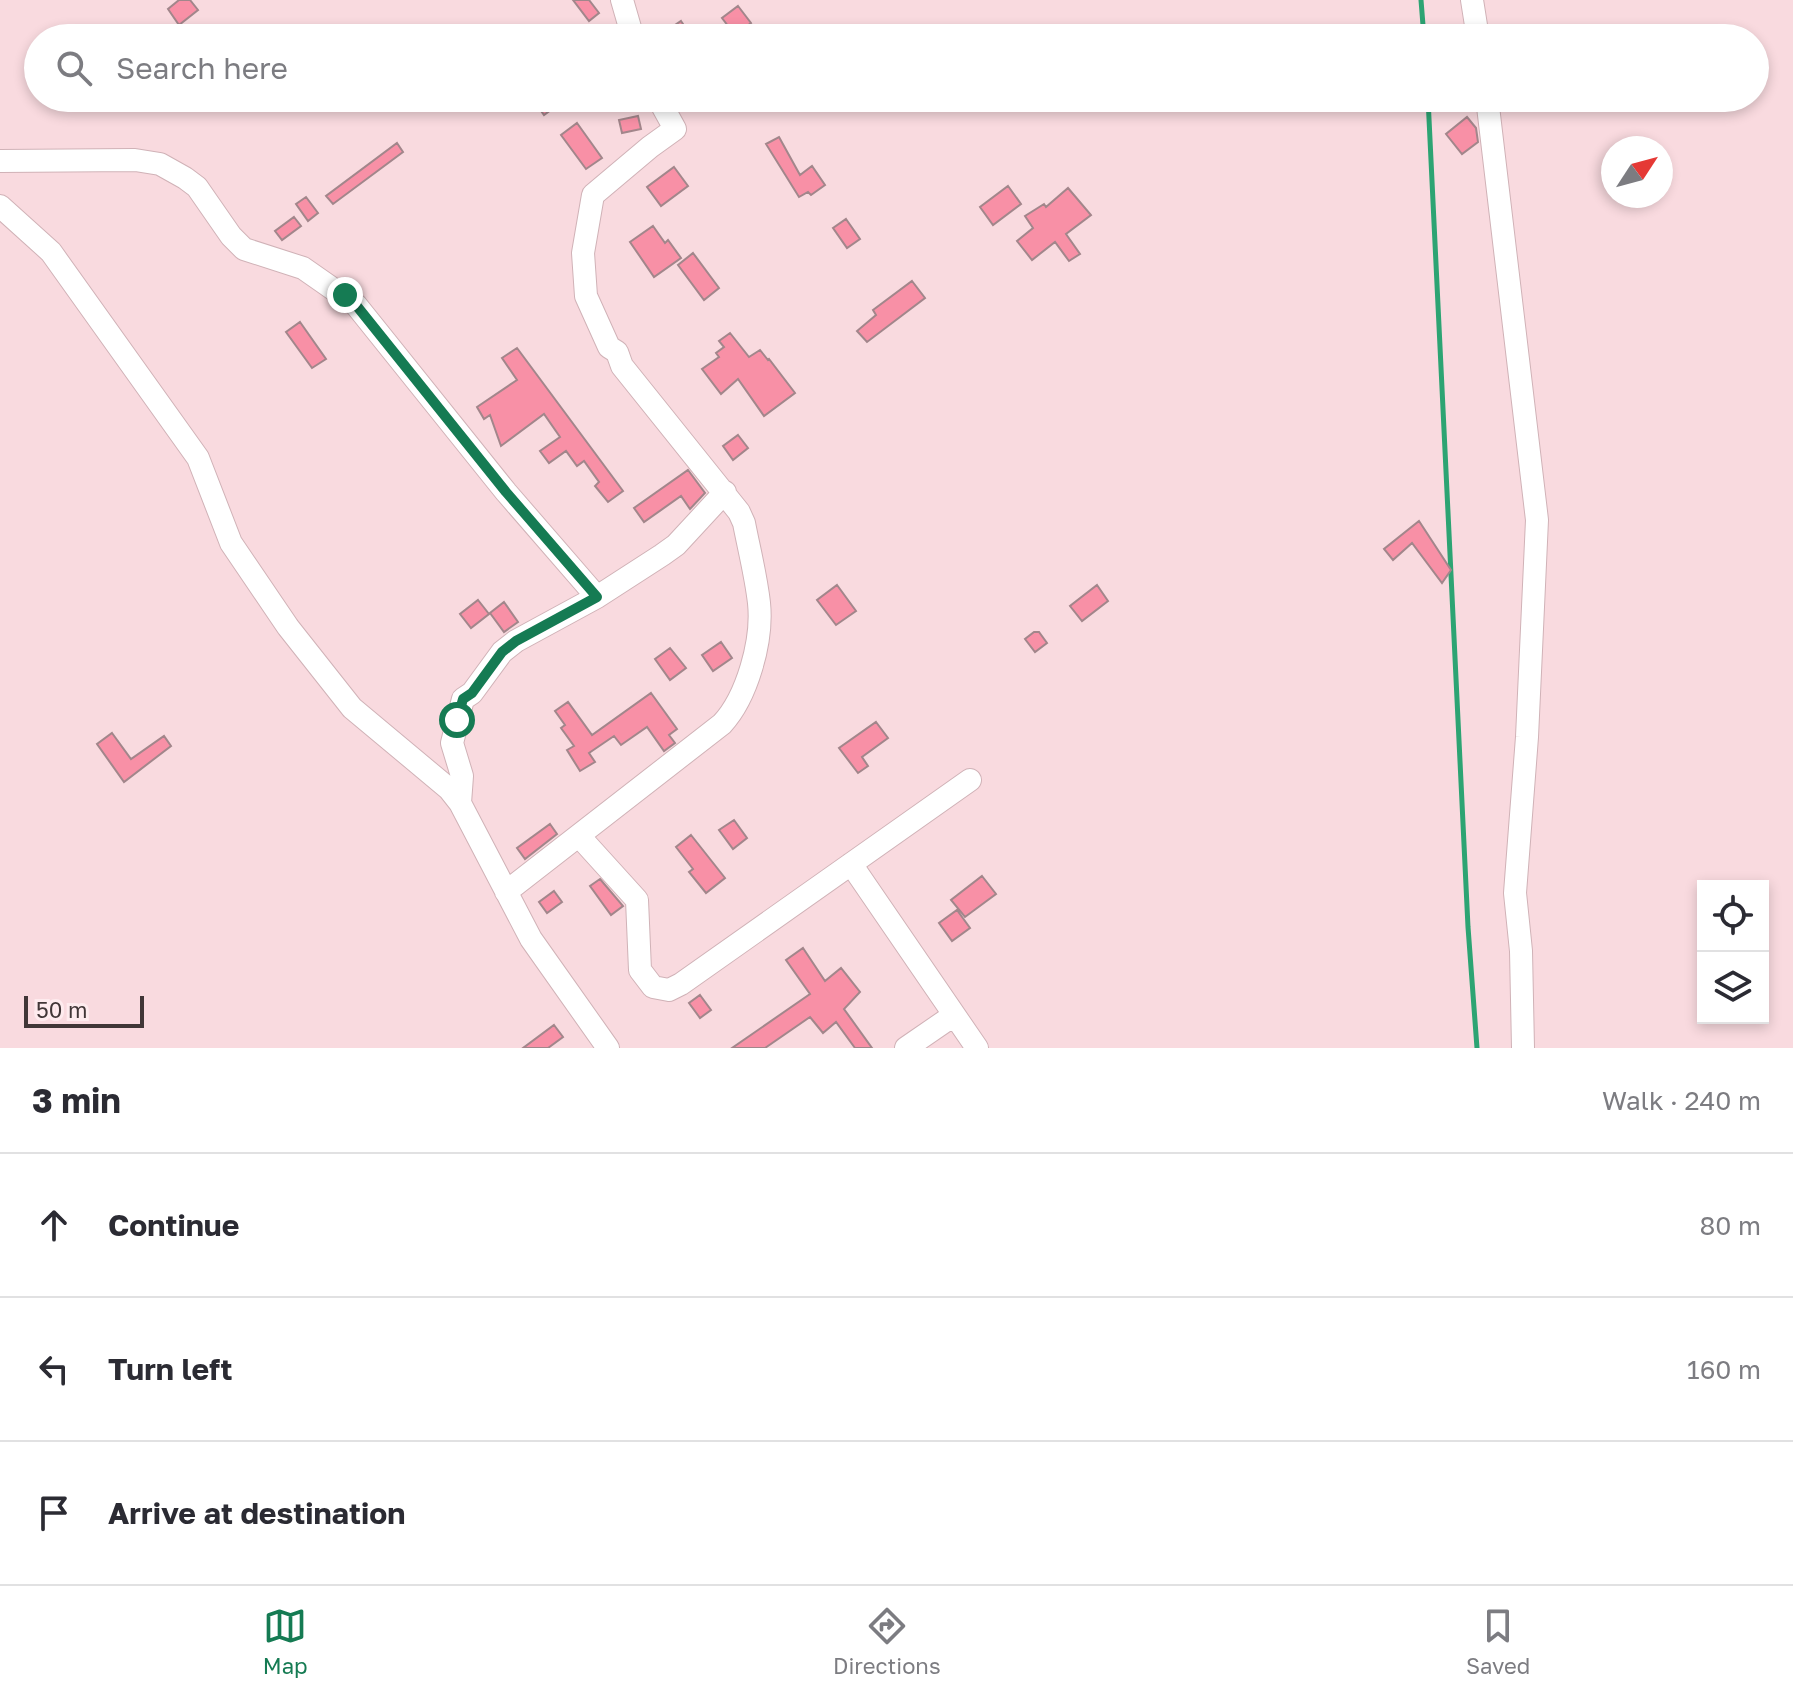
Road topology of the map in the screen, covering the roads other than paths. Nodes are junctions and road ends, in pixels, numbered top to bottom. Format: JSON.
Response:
{"nodes":[{"id":1,"x":622,"y":0,"type":"edge"},
{"id":2,"x":1472,"y":0,"type":"edge"},
{"id":3,"x":629,"y":24,"type":"edge"},
{"id":4,"x":1476,"y":24,"type":"edge"},
{"id":5,"x":666,"y":112,"type":"edge"},
{"id":6,"x":1489,"y":112,"type":"edge"},
{"id":7,"x":0,"y":161,"type":"edge"},
{"id":8,"x":0,"y":206,"type":"edge"},
{"id":9,"x":725,"y":492,"type":"junction"},
{"id":10,"x":597,"y":597,"type":"junction"},
{"id":11,"x":970,"y":780,"type":"dead end"},
{"id":12,"x":460,"y":803,"type":"junction"},
{"id":13,"x":579,"y":836,"type":"junction"},
{"id":14,"x":851,"y":864,"type":"junction"},
{"id":15,"x":506,"y":892,"type":"junction"},
{"id":16,"x":954,"y":1015,"type":"junction"},
{"id":17,"x":608,"y":1048,"type":"edge"},
{"id":18,"x":906,"y":1048,"type":"edge"},
{"id":19,"x":977,"y":1048,"type":"edge"},
{"id":20,"x":1523,"y":1048,"type":"edge"}],
"edges":[{"from":1,"to":3,"type":"street"},
{"from":2,"to":4,"type":"street"},
{"from":5,"to":9,"type":"street"},
{"from":6,"to":20,"type":"street"},
{"from":7,"to":10,"type":"street"},
{"from":8,"to":12,"type":"street"},
{"from":9,"to":10,"type":"street"},
{"from":9,"to":13,"type":"street"},
{"from":10,"to":12,"type":"street"},
{"from":11,"to":14,"type":"street"},
{"from":12,"to":15,"type":"street"},
{"from":13,"to":14,"type":"street"},
{"from":13,"to":15,"type":"street"},
{"from":14,"to":16,"type":"street"},
{"from":15,"to":17,"type":"street"},
{"from":16,"to":18,"type":"street"},
{"from":16,"to":19,"type":"street"}]}
